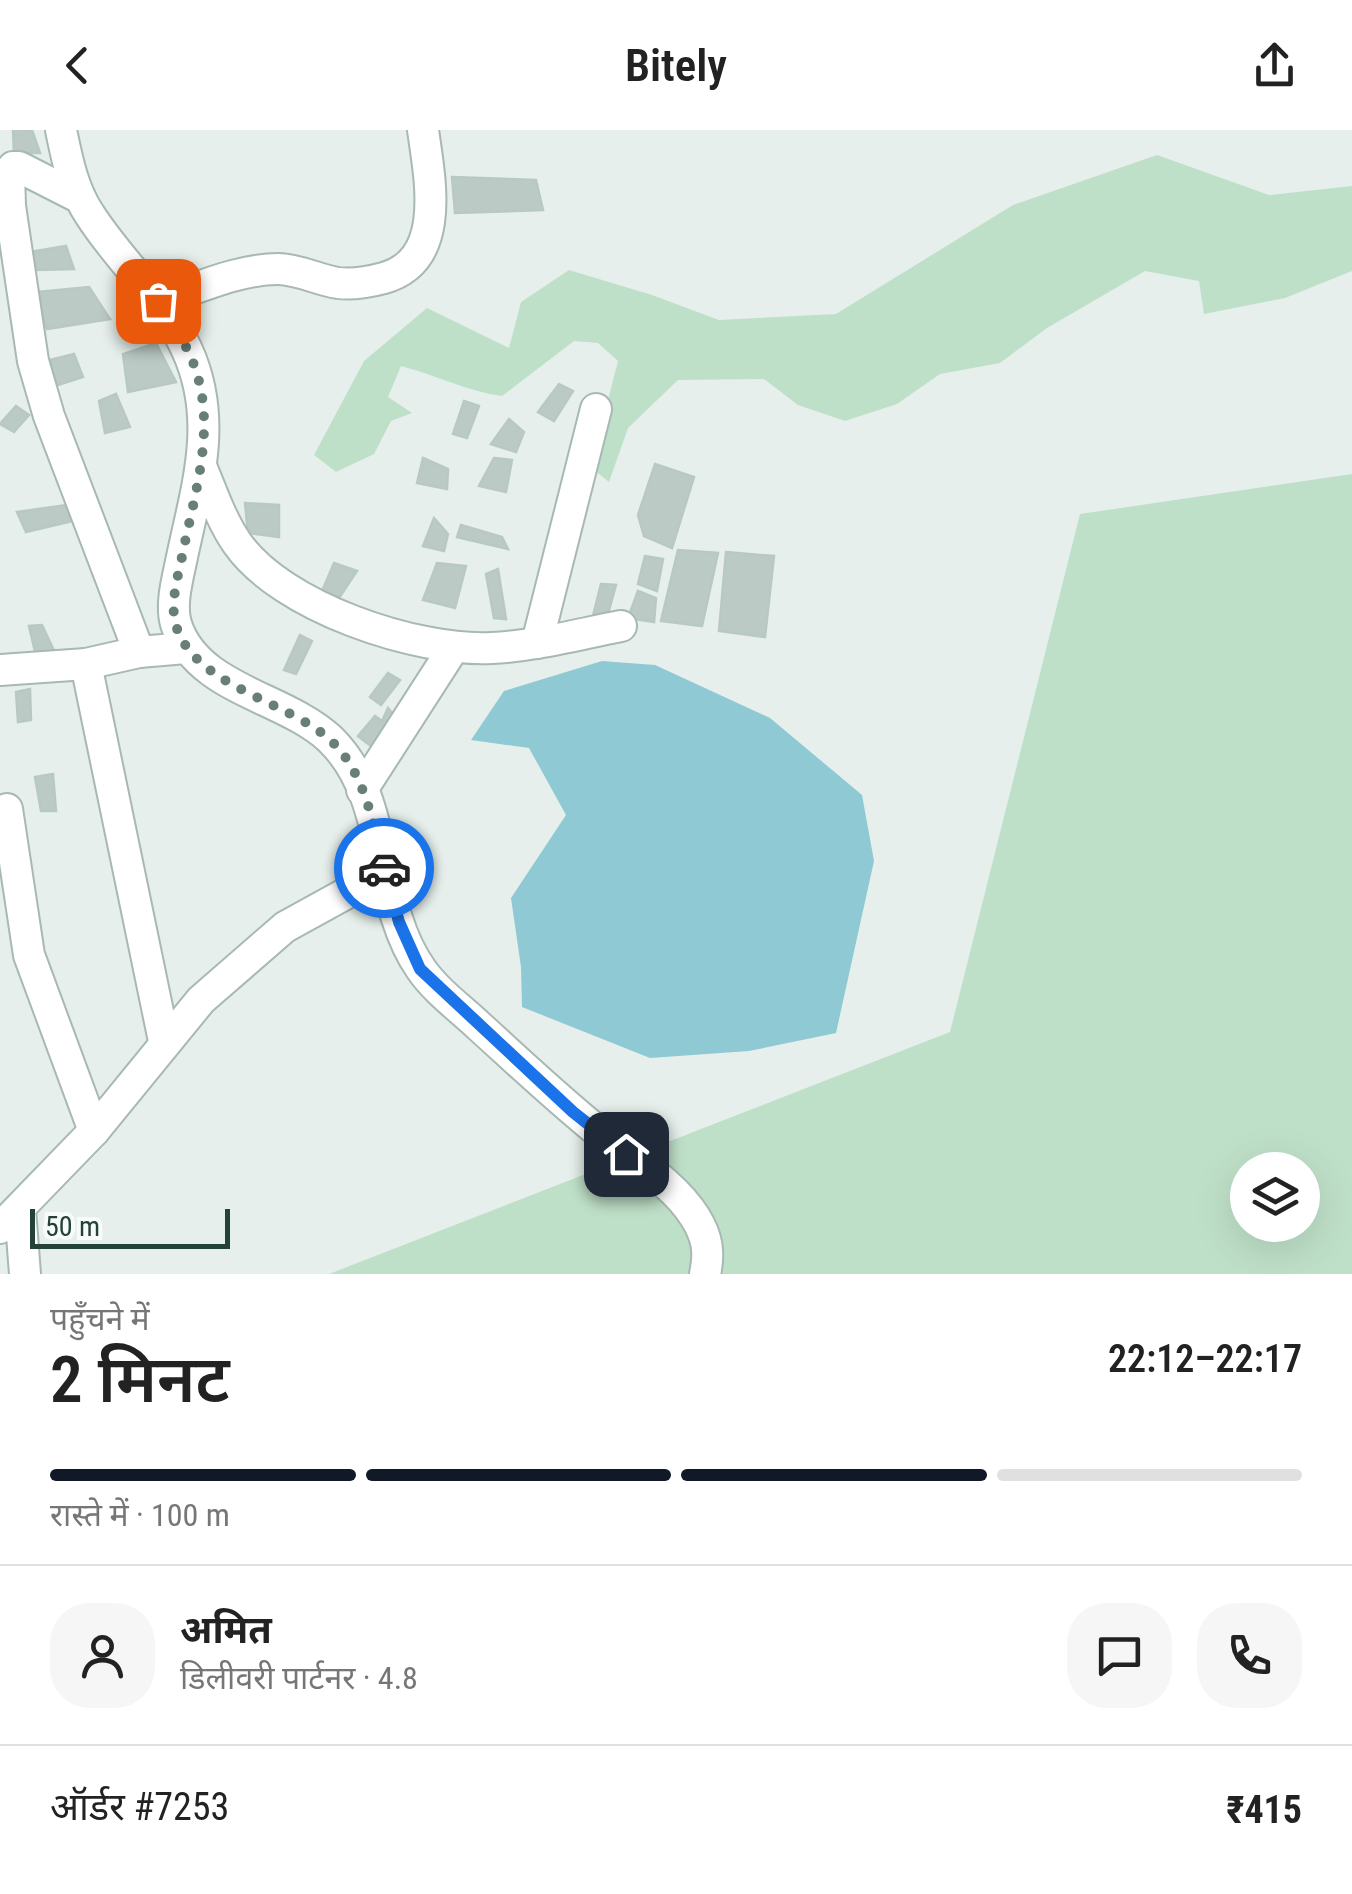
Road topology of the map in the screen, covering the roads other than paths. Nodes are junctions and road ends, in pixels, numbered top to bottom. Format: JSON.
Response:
{"nodes":[{"id":1,"x":61,"y":130,"type":"edge"},
{"id":2,"x":423,"y":130,"type":"edge"},
{"id":3,"x":5,"y":168,"type":"edge"},
{"id":4,"x":80,"y":198,"type":"junction"},
{"id":5,"x":158,"y":301,"type":"junction"},
{"id":6,"x":596,"y":409,"type":"dead end"},
{"id":7,"x":201,"y":466,"type":"junction"},
{"id":8,"x":621,"y":626,"type":"dead end"},
{"id":9,"x":537,"y":642,"type":"junction"},
{"id":10,"x":186,"y":648,"type":"junction"},
{"id":11,"x":454,"y":648,"type":"junction"},
{"id":12,"x":140,"y":652,"type":"junction"},
{"id":13,"x":86,"y":664,"type":"junction"},
{"id":14,"x":0,"y":670,"type":"edge"},
{"id":15,"x":362,"y":790,"type":"junction"},
{"id":16,"x":7,"y":809,"type":"dead end"},
{"id":17,"x":385,"y":872,"type":"junction"},
{"id":18,"x":164,"y":1041,"type":"junction"},
{"id":19,"x":94,"y":1131,"type":"junction"},
{"id":20,"x":10,"y":1218,"type":"edge"},
{"id":21,"x":25,"y":1274,"type":"edge"},
{"id":22,"x":704,"y":1274,"type":"edge"}],
"edges":[{"from":1,"to":4,"type":"street"},
{"from":2,"to":5,"type":"street"},
{"from":3,"to":4,"type":"street"},
{"from":3,"to":12,"type":"street"},
{"from":4,"to":5,"type":"street"},
{"from":5,"to":7,"type":"street"},
{"from":6,"to":9,"type":"street"},
{"from":7,"to":10,"type":"street"},
{"from":7,"to":11,"type":"street"},
{"from":8,"to":9,"type":"street"},
{"from":9,"to":11,"type":"street"},
{"from":10,"to":12,"type":"street"},
{"from":10,"to":15,"type":"street"},
{"from":11,"to":15,"type":"street"},
{"from":12,"to":13,"type":"street"},
{"from":13,"to":14,"type":"street"},
{"from":13,"to":18,"type":"street"},
{"from":15,"to":17,"type":"street"},
{"from":16,"to":19,"type":"street"},
{"from":17,"to":18,"type":"street"},
{"from":17,"to":22,"type":"street"},
{"from":18,"to":19,"type":"street"},
{"from":19,"to":20,"type":"street"},
{"from":20,"to":21,"type":"street"}]}
